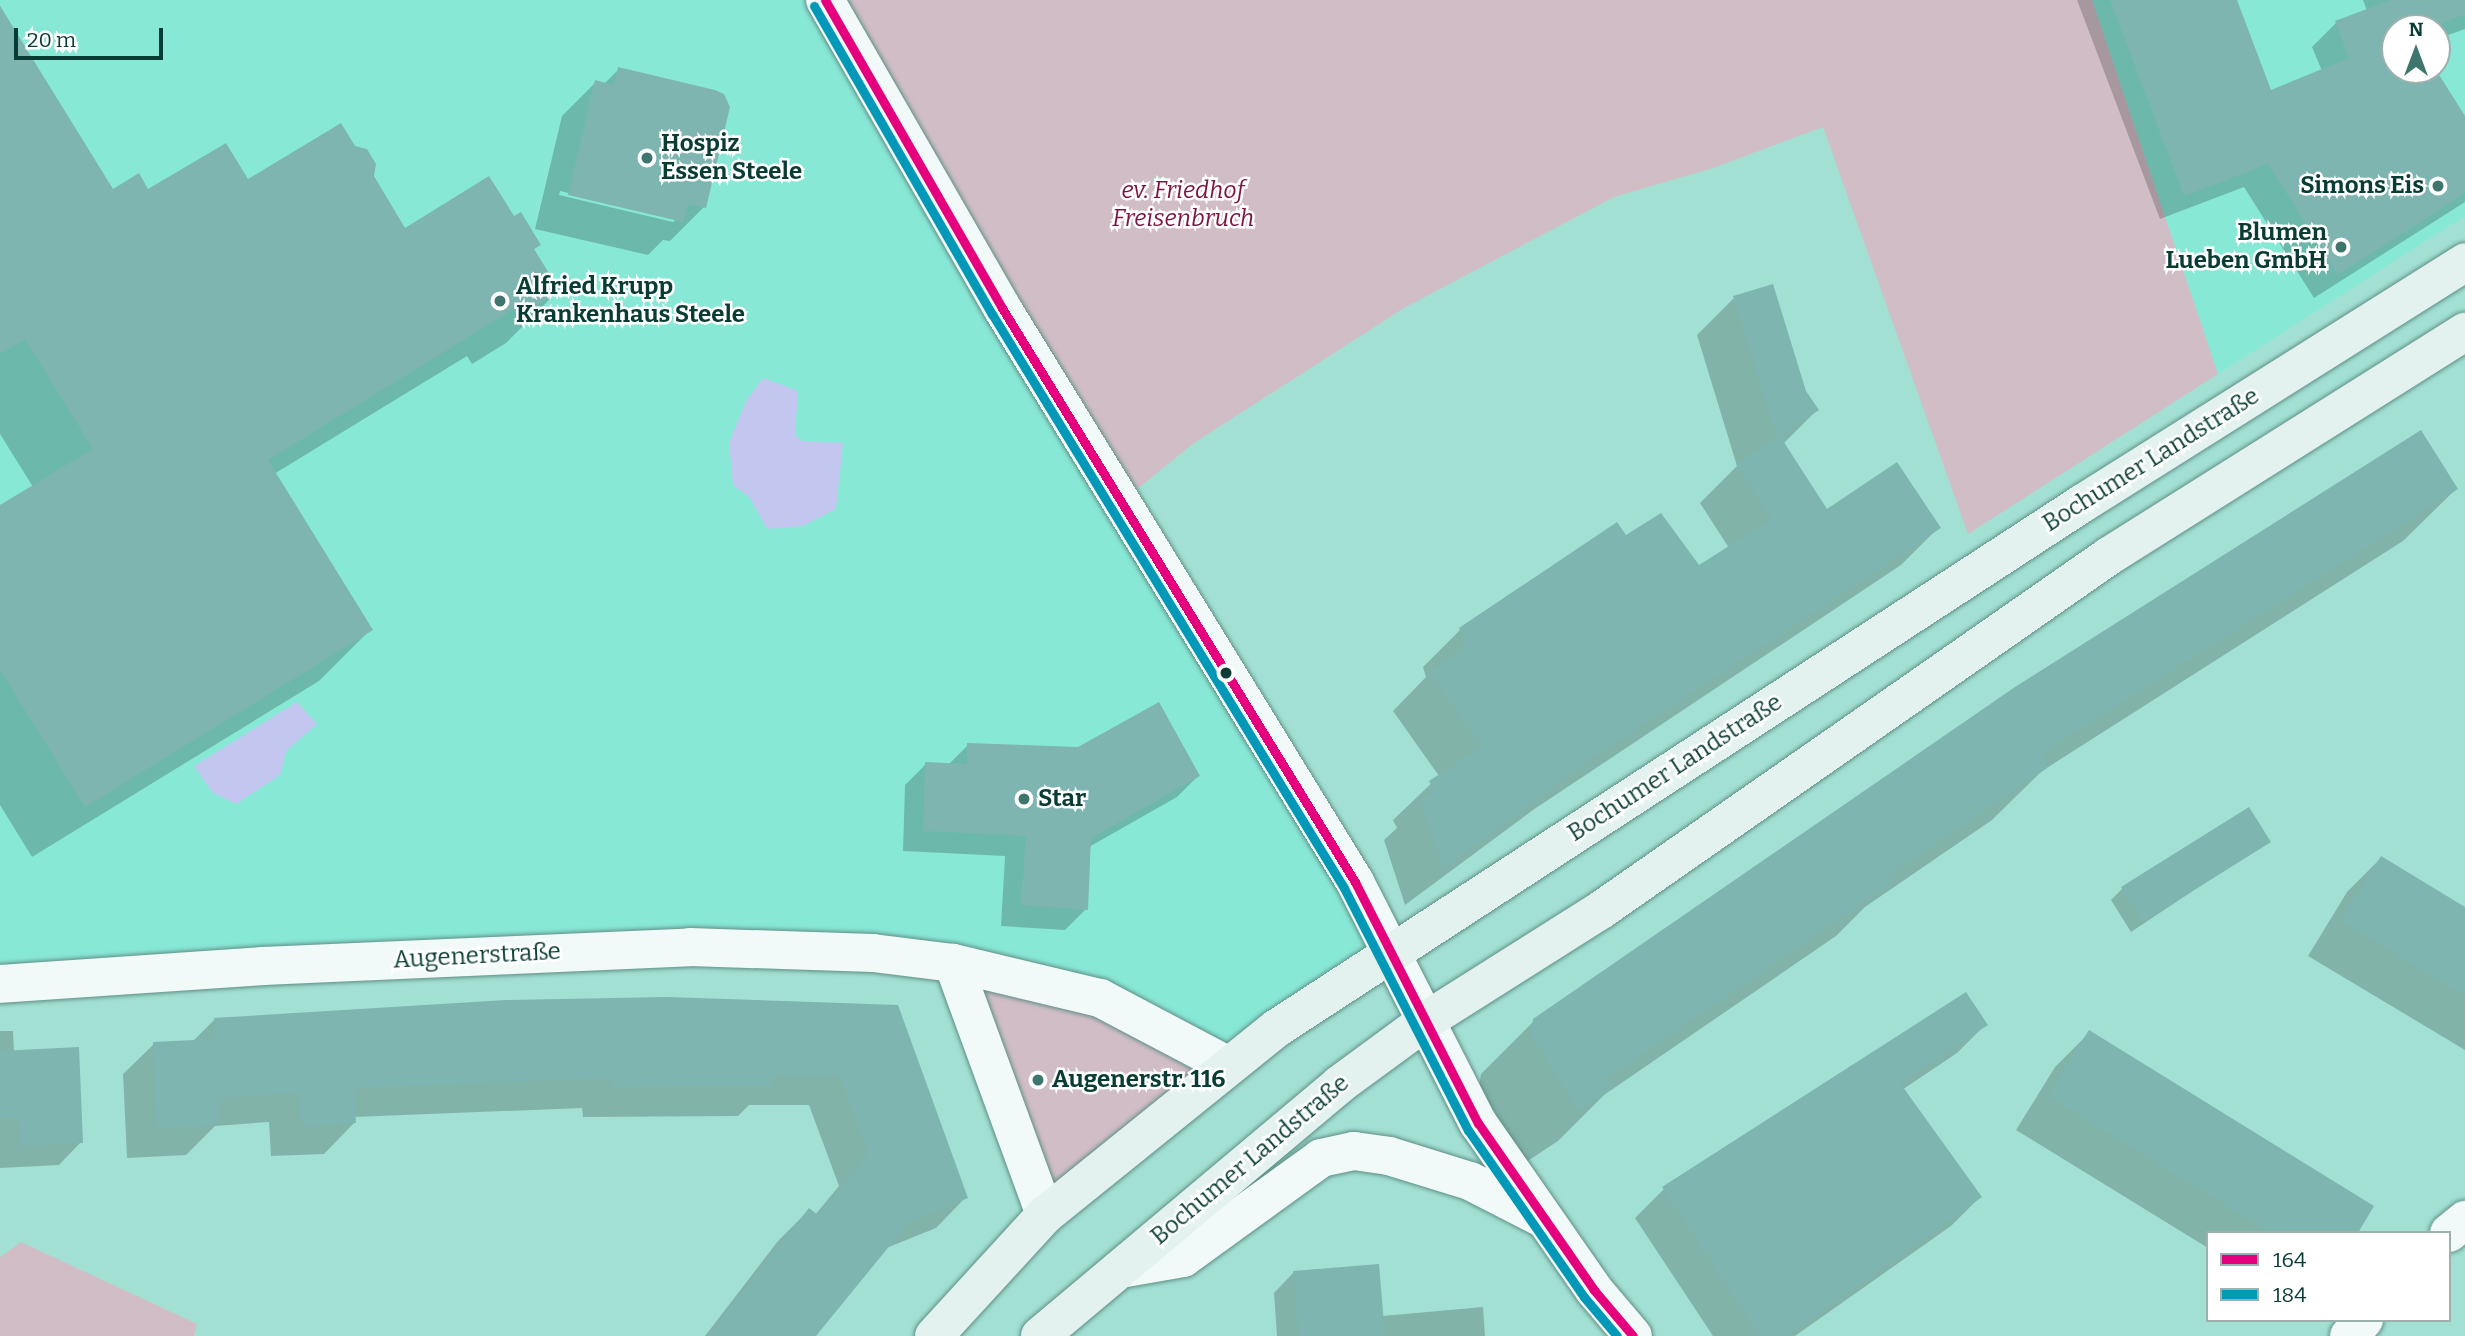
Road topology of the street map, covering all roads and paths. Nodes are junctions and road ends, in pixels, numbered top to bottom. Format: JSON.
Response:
{"nodes":[{"id":1,"x":825,"y":0,"type":"edge"},
{"id":2,"x":2465,"y":262,"type":"edge"},
{"id":3,"x":2465,"y":332,"type":"edge"},
{"id":4,"x":1394,"y":953,"type":"junction"},
{"id":5,"x":953,"y":963,"type":"junction"},
{"id":6,"x":0,"y":984,"type":"edge"},
{"id":7,"x":1427,"y":1020,"type":"junction"},
{"id":8,"x":1227,"y":1065,"type":"junction"},
{"id":9,"x":1045,"y":1215,"type":"junction"},
{"id":10,"x":2465,"y":1220,"type":"edge"},
{"id":11,"x":1549,"y":1222,"type":"junction"},
{"id":12,"x":2451,"y":1231,"type":"edge"},
{"id":13,"x":1120,"y":1269,"type":"junction"},
{"id":14,"x":2362,"y":1322,"type":"edge"},
{"id":15,"x":934,"y":1336,"type":"edge"},
{"id":16,"x":1040,"y":1336,"type":"edge"},
{"id":17,"x":1633,"y":1336,"type":"edge"},
{"id":18,"x":2349,"y":1336,"type":"edge"}],
"edges":[{"from":1,"to":4,"type":"street"},
{"from":2,"to":4,"type":"main road","name":"Bochumer Landstraße"},
{"from":3,"to":7,"type":"main road","name":"Bochumer Landstraße"},
{"from":4,"to":7,"type":"street"},
{"from":4,"to":8,"type":"main road","name":"Bochumer Landstraße"},
{"from":5,"to":6,"type":"street","name":"Augenerstraße"},
{"from":5,"to":8,"type":"street","name":"Augenerstraße"},
{"from":5,"to":9,"type":"street"},
{"from":7,"to":11,"type":"street"},
{"from":7,"to":13,"type":"main road","name":"Bochumer Landstraße"},
{"from":8,"to":9,"type":"main road","name":"Bochumer Landstraße"},
{"from":9,"to":15,"type":"main road","name":"Bochumer Landstraße"},
{"from":10,"to":12,"type":"street"},
{"from":11,"to":13,"type":"street","name":"Bochumer Landstraße"},
{"from":11,"to":17,"type":"street"},
{"from":13,"to":16,"type":"main road","name":"Bochumer Landstraße"},
{"from":14,"to":18,"type":"street"}]}
